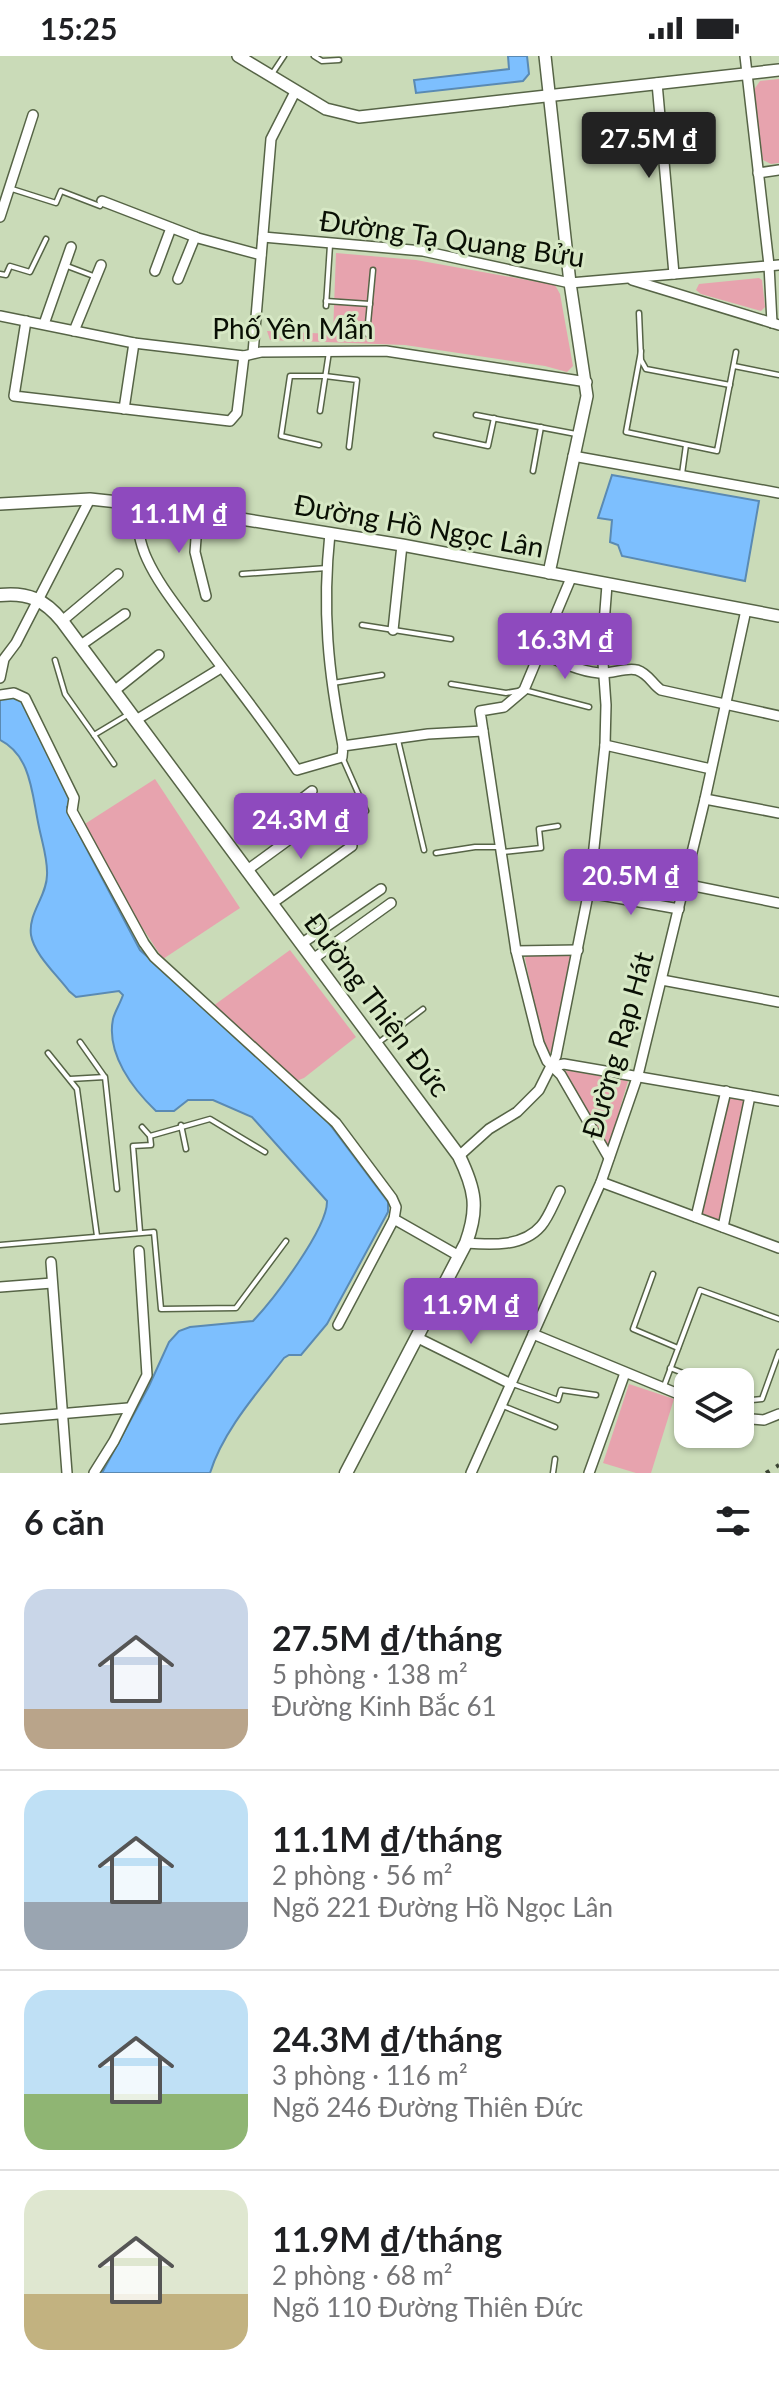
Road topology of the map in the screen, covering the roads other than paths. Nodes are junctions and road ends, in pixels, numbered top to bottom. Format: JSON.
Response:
{"nodes":[{"id":1,"x":238,"y":56,"type":"edge"},
{"id":2,"x":284,"y":56,"type":"edge"},
{"id":3,"x":314,"y":56,"type":"edge"},
{"id":4,"x":545,"y":56,"type":"edge"},
{"id":5,"x":745,"y":56,"type":"edge"},
{"id":6,"x":339,"y":60,"type":"dead end"},
{"id":7,"x":779,"y":70,"type":"edge"},
{"id":8,"x":747,"y":74,"type":"junction"},
{"id":9,"x":271,"y":76,"type":"junction"},
{"id":10,"x":657,"y":83,"type":"junction"},
{"id":11,"x":295,"y":92,"type":"junction"},
{"id":12,"x":550,"y":94,"type":"junction"},
{"id":13,"x":33,"y":115,"type":"dead end"},
{"id":14,"x":779,"y":170,"type":"edge"},
{"id":15,"x":758,"y":173,"type":"junction"},
{"id":16,"x":9,"y":188,"type":"junction"},
{"id":17,"x":102,"y":201,"type":"joint"},
{"id":18,"x":0,"y":217,"type":"edge"},
{"id":19,"x":171,"y":228,"type":"junction"},
{"id":20,"x":195,"y":237,"type":"junction"},
{"id":21,"x":263,"y":237,"type":"junction"},
{"id":22,"x":46,"y":239,"type":"dead end"},
{"id":23,"x":330,"y":243,"type":"junction"},
{"id":24,"x":71,"y":247,"type":"dead end"},
{"id":25,"x":261,"y":255,"type":"junction"},
{"id":26,"x":65,"y":265,"type":"junction"},
{"id":27,"x":101,"y":265,"type":"dead end"},
{"id":28,"x":774,"y":265,"type":"edge"},
{"id":29,"x":373,"y":270,"type":"dead end"},
{"id":30,"x":155,"y":271,"type":"dead end"},
{"id":31,"x":0,"y":274,"type":"edge"},
{"id":32,"x":674,"y":274,"type":"junction"},
{"id":33,"x":96,"y":277,"type":"junction"},
{"id":34,"x":625,"y":278,"type":"junction"},
{"id":35,"x":178,"y":279,"type":"dead end"},
{"id":36,"x":570,"y":283,"type":"junction"},
{"id":37,"x":370,"y":304,"type":"junction"},
{"id":38,"x":639,"y":313,"type":"dead end"},
{"id":39,"x":0,"y":316,"type":"edge"},
{"id":40,"x":26,"y":321,"type":"junction"},
{"id":41,"x":44,"y":324,"type":"junction"},
{"id":42,"x":775,"y":324,"type":"edge"},
{"id":43,"x":74,"y":331,"type":"junction"},
{"id":44,"x":367,"y":334,"type":"dead end"},
{"id":45,"x":134,"y":343,"type":"junction"},
{"id":46,"x":329,"y":350,"type":"junction"},
{"id":47,"x":641,"y":351,"type":"junction"},
{"id":48,"x":736,"y":352,"type":"dead end"},
{"id":49,"x":248,"y":355,"type":"junction"},
{"id":50,"x":734,"y":366,"type":"junction"},
{"id":51,"x":779,"y":375,"type":"edge"},
{"id":52,"x":325,"y":376,"type":"junction"},
{"id":53,"x":587,"y":382,"type":"junction"},
{"id":54,"x":730,"y":385,"type":"junction"},
{"id":55,"x":124,"y":409,"type":"junction"},
{"id":56,"x":320,"y":411,"type":"dead end"},
{"id":57,"x":476,"y":415,"type":"dead end"},
{"id":58,"x":494,"y":418,"type":"junction"},
{"id":59,"x":541,"y":427,"type":"junction"},
{"id":60,"x":578,"y":434,"type":"junction"},
{"id":61,"x":436,"y":435,"type":"dead end"},
{"id":62,"x":319,"y":445,"type":"dead end"},
{"id":63,"x":686,"y":445,"type":"junction"},
{"id":64,"x":349,"y":447,"type":"dead end"},
{"id":65,"x":573,"y":456,"type":"junction"},
{"id":66,"x":533,"y":471,"type":"dead end"},
{"id":67,"x":681,"y":475,"type":"junction"},
{"id":68,"x":779,"y":493,"type":"edge"},
{"id":69,"x":90,"y":499,"type":"junction"},
{"id":70,"x":0,"y":504,"type":"edge"},
{"id":71,"x":135,"y":505,"type":"junction"},
{"id":72,"x":198,"y":512,"type":"junction"},
{"id":73,"x":330,"y":533,"type":"junction"},
{"id":74,"x":402,"y":545,"type":"junction"},
{"id":75,"x":327,"y":568,"type":"junction"},
{"id":76,"x":549,"y":573,"type":"junction"},
{"id":77,"x":118,"y":574,"type":"dead end"},
{"id":78,"x":242,"y":574,"type":"dead end"},
{"id":79,"x":571,"y":578,"type":"junction"},
{"id":80,"x":607,"y":585,"type":"junction"},
{"id":81,"x":0,"y":595,"type":"edge"},
{"id":82,"x":206,"y":596,"type":"dead end"},
{"id":83,"x":37,"y":599,"type":"junction"},
{"id":84,"x":746,"y":610,"type":"junction"},
{"id":85,"x":125,"y":614,"type":"dead end"},
{"id":86,"x":779,"y":616,"type":"edge"},
{"id":87,"x":62,"y":621,"type":"junction"},
{"id":88,"x":362,"y":625,"type":"dead end"},
{"id":89,"x":393,"y":630,"type":"junction"},
{"id":90,"x":451,"y":639,"type":"dead end"},
{"id":91,"x":81,"y":645,"type":"junction"},
{"id":92,"x":539,"y":652,"type":"junction"},
{"id":93,"x":159,"y":655,"type":"dead end"},
{"id":94,"x":2,"y":659,"type":"edge"},
{"id":95,"x":55,"y":660,"type":"dead end"},
{"id":96,"x":221,"y":668,"type":"junction"},
{"id":97,"x":603,"y":673,"type":"junction"},
{"id":98,"x":382,"y":675,"type":"dead end"},
{"id":99,"x":0,"y":678,"type":"edge"},
{"id":100,"x":330,"y":683,"type":"junction"},
{"id":101,"x":451,"y":684,"type":"dead end"},
{"id":102,"x":524,"y":690,"type":"junction"},
{"id":103,"x":114,"y":691,"type":"junction"},
{"id":104,"x":0,"y":695,"type":"edge"},
{"id":105,"x":726,"y":704,"type":"junction"},
{"id":106,"x":589,"y":707,"type":"dead end"},
{"id":107,"x":134,"y":716,"type":"junction"},
{"id":108,"x":779,"y":716,"type":"edge"},
{"id":109,"x":483,"y":731,"type":"junction"},
{"id":110,"x":94,"y":735,"type":"junction"},
{"id":111,"x":397,"y":737,"type":"junction"},
{"id":112,"x":605,"y":745,"type":"junction"},
{"id":113,"x":343,"y":752,"type":"junction"},
{"id":114,"x":114,"y":764,"type":"dead end"},
{"id":115,"x":711,"y":769,"type":"junction"},
{"id":116,"x":312,"y":791,"type":"dead end"},
{"id":117,"x":705,"y":799,"type":"junction"},
{"id":118,"x":779,"y":813,"type":"edge"},
{"id":119,"x":352,"y":820,"type":"dead end"},
{"id":120,"x":558,"y":826,"type":"dead end"},
{"id":121,"x":352,"y":846,"type":"dead end"},
{"id":122,"x":424,"y":850,"type":"dead end"},
{"id":123,"x":503,"y":850,"type":"junction"},
{"id":124,"x":436,"y":853,"type":"dead end"},
{"id":125,"x":246,"y":871,"type":"junction"},
{"id":126,"x":684,"y":884,"type":"junction"},
{"id":127,"x":381,"y":889,"type":"dead end"},
{"id":128,"x":589,"y":893,"type":"junction"},
{"id":129,"x":391,"y":903,"type":"dead end"},
{"id":130,"x":779,"y":903,"type":"edge"},
{"id":131,"x":271,"y":904,"type":"junction"},
{"id":132,"x":679,"y":909,"type":"junction"},
{"id":133,"x":301,"y":944,"type":"junction"},
{"id":134,"x":578,"y":950,"type":"junction"},
{"id":135,"x":516,"y":951,"type":"junction"},
{"id":136,"x":313,"y":959,"type":"junction"},
{"id":137,"x":662,"y":980,"type":"junction"},
{"id":138,"x":779,"y":1002,"type":"edge"},
{"id":139,"x":423,"y":1009,"type":"dead end"},
{"id":140,"x":80,"y":1042,"type":"dead end"},
{"id":141,"x":376,"y":1045,"type":"junction"},
{"id":142,"x":48,"y":1053,"type":"dead end"},
{"id":143,"x":553,"y":1066,"type":"junction"},
{"id":144,"x":638,"y":1075,"type":"junction"},
{"id":145,"x":105,"y":1077,"type":"junction"},
{"id":146,"x":70,"y":1079,"type":"junction"},
{"id":147,"x":726,"y":1091,"type":"junction"},
{"id":148,"x":750,"y":1096,"type":"junction"},
{"id":149,"x":779,"y":1101,"type":"edge"},
{"id":150,"x":181,"y":1125,"type":"junction"},
{"id":151,"x":142,"y":1127,"type":"dead end"},
{"id":152,"x":150,"y":1136,"type":"junction"},
{"id":153,"x":186,"y":1149,"type":"dead end"},
{"id":154,"x":265,"y":1152,"type":"dead end"},
{"id":155,"x":459,"y":1156,"type":"junction"},
{"id":156,"x":609,"y":1158,"type":"junction"},
{"id":157,"x":601,"y":1182,"type":"junction"},
{"id":158,"x":117,"y":1189,"type":"dead end"},
{"id":159,"x":560,"y":1191,"type":"dead end"},
{"id":160,"x":696,"y":1217,"type":"junction"},
{"id":161,"x":394,"y":1219,"type":"junction"},
{"id":162,"x":723,"y":1227,"type":"junction"},
{"id":163,"x":140,"y":1232,"type":"junction"},
{"id":164,"x":97,"y":1236,"type":"junction"},
{"id":165,"x":286,"y":1241,"type":"dead end"},
{"id":166,"x":466,"y":1243,"type":"junction"},
{"id":167,"x":0,"y":1245,"type":"edge"},
{"id":168,"x":779,"y":1248,"type":"edge"},
{"id":169,"x":139,"y":1251,"type":"dead end"},
{"id":170,"x":459,"y":1256,"type":"junction"},
{"id":171,"x":51,"y":1262,"type":"dead end"},
{"id":172,"x":653,"y":1274,"type":"dead end"},
{"id":173,"x":52,"y":1283,"type":"junction"},
{"id":174,"x":0,"y":1287,"type":"edge"},
{"id":175,"x":779,"y":1319,"type":"edge"},
{"id":176,"x":338,"y":1325,"type":"dead end"},
{"id":177,"x":533,"y":1334,"type":"junction"},
{"id":178,"x":418,"y":1338,"type":"junction"},
{"id":179,"x":678,"y":1348,"type":"junction"},
{"id":180,"x":779,"y":1352,"type":"edge"},
{"id":181,"x":670,"y":1368,"type":"junction"},
{"id":182,"x":674,"y":1370,"type":"edge"},
{"id":183,"x":625,"y":1373,"type":"junction"},
{"id":184,"x":511,"y":1384,"type":"junction"},
{"id":185,"x":663,"y":1388,"type":"junction"},
{"id":186,"x":674,"y":1392,"type":"edge"},
{"id":187,"x":596,"y":1395,"type":"dead end"},
{"id":188,"x":754,"y":1399,"type":"edge"},
{"id":189,"x":501,"y":1405,"type":"junction"},
{"id":190,"x":128,"y":1408,"type":"junction"},
{"id":191,"x":62,"y":1414,"type":"junction"},
{"id":192,"x":779,"y":1414,"type":"edge"},
{"id":193,"x":0,"y":1419,"type":"edge"},
{"id":194,"x":754,"y":1421,"type":"edge"},
{"id":195,"x":555,"y":1427,"type":"dead end"},
{"id":196,"x":555,"y":1459,"type":"dead end"},
{"id":197,"x":351,"y":1471,"type":"edge"},
{"id":198,"x":67,"y":1473,"type":"edge"},
{"id":199,"x":94,"y":1473,"type":"edge"},
{"id":200,"x":471,"y":1473,"type":"edge"},
{"id":201,"x":553,"y":1473,"type":"edge"},
{"id":202,"x":589,"y":1473,"type":"edge"}],
"edges":[{"from":1,"to":9,"type":"street"},
{"from":2,"to":9,"type":"lane"},
{"from":3,"to":6,"type":"lane"},
{"from":4,"to":12,"type":"street"},
{"from":5,"to":8,"type":"street"},
{"from":7,"to":8,"type":"street"},
{"from":8,"to":10,"type":"street"},
{"from":8,"to":15,"type":"street"},
{"from":9,"to":11,"type":"street"},
{"from":10,"to":12,"type":"street"},
{"from":10,"to":32,"type":"street"},
{"from":11,"to":12,"type":"street"},
{"from":11,"to":21,"type":"street"},
{"from":12,"to":36,"type":"street"},
{"from":13,"to":16,"type":"street"},
{"from":14,"to":15,"type":"street"},
{"from":15,"to":28,"type":"street"},
{"from":16,"to":17,"type":"lane"},
{"from":16,"to":18,"type":"street"},
{"from":17,"to":19,"type":"street"},
{"from":19,"to":20,"type":"street"},
{"from":19,"to":30,"type":"street"},
{"from":20,"to":25,"type":"street"},
{"from":20,"to":35,"type":"street"},
{"from":21,"to":23,"type":"street","name":"Đường Tạ Quang Bửu"},
{"from":21,"to":25,"type":"street"},
{"from":22,"to":31,"type":"lane"},
{"from":23,"to":36,"type":"street","name":"Đường Tạ Quang Bửu"},
{"from":23,"to":37,"type":"lane"},
{"from":24,"to":26,"type":"street"},
{"from":25,"to":49,"type":"street"},
{"from":26,"to":33,"type":"lane"},
{"from":26,"to":41,"type":"street"},
{"from":27,"to":33,"type":"street"},
{"from":28,"to":32,"type":"street","name":"Đường Tạ Quang Bửu"},
{"from":28,"to":42,"type":"street"},
{"from":29,"to":37,"type":"lane"},
{"from":32,"to":34,"type":"street","name":"Đường Tạ Quang Bửu"},
{"from":33,"to":43,"type":"street"},
{"from":34,"to":36,"type":"street","name":"Đường Tạ Quang Bửu"},
{"from":34,"to":42,"type":"street"},
{"from":36,"to":53,"type":"street"},
{"from":37,"to":44,"type":"lane"},
{"from":38,"to":47,"type":"lane"},
{"from":39,"to":40,"type":"street","name":"Phố Yên Mẫn"},
{"from":40,"to":41,"type":"street","name":"Phố Yên Mẫn"},
{"from":40,"to":55,"type":"street"},
{"from":41,"to":43,"type":"street","name":"Phố Yên Mẫn"},
{"from":43,"to":45,"type":"street","name":"Phố Yên Mẫn"},
{"from":45,"to":49,"type":"street","name":"Phố Yên Mẫn"},
{"from":45,"to":55,"type":"street"},
{"from":46,"to":49,"type":"street","name":"Phố Yên Mẫn"},
{"from":46,"to":52,"type":"lane"},
{"from":46,"to":53,"type":"street","name":"Phố Yên Mẫn"},
{"from":47,"to":54,"type":"lane"},
{"from":47,"to":63,"type":"lane"},
{"from":48,"to":50,"type":"lane"},
{"from":49,"to":55,"type":"street"},
{"from":50,"to":51,"type":"lane"},
{"from":50,"to":54,"type":"lane"},
{"from":52,"to":56,"type":"lane"},
{"from":52,"to":62,"type":"lane"},
{"from":52,"to":64,"type":"lane"},
{"from":53,"to":60,"type":"street"},
{"from":54,"to":63,"type":"lane"},
{"from":57,"to":58,"type":"lane"},
{"from":58,"to":59,"type":"lane"},
{"from":58,"to":61,"type":"lane"},
{"from":59,"to":60,"type":"lane"},
{"from":59,"to":66,"type":"lane"},
{"from":60,"to":65,"type":"street"},
{"from":63,"to":67,"type":"lane"},
{"from":65,"to":67,"type":"street"},
{"from":65,"to":76,"type":"street"},
{"from":67,"to":68,"type":"street"},
{"from":69,"to":70,"type":"street","name":"Đường Hồ Ngọc Lân"},
{"from":69,"to":71,"type":"street","name":"Đường Hồ Ngọc Lân"},
{"from":69,"to":83,"type":"street"},
{"from":71,"to":72,"type":"street","name":"Đường Hồ Ngọc Lân"},
{"from":71,"to":96,"type":"street"},
{"from":72,"to":73,"type":"street","name":"Đường Hồ Ngọc Lân"},
{"from":72,"to":82,"type":"street"},
{"from":73,"to":74,"type":"street","name":"Đường Hồ Ngọc Lân"},
{"from":73,"to":75,"type":"street"},
{"from":74,"to":76,"type":"street","name":"Đường Hồ Ngọc Lân"},
{"from":74,"to":89,"type":"street"},
{"from":75,"to":78,"type":"lane"},
{"from":75,"to":100,"type":"street"},
{"from":76,"to":79,"type":"street","name":"Đường Hồ Ngọc Lân"},
{"from":77,"to":87,"type":"street"},
{"from":79,"to":80,"type":"street","name":"Đường Hồ Ngọc Lân"},
{"from":79,"to":92,"type":"street"},
{"from":80,"to":84,"type":"street","name":"Đường Hồ Ngọc Lân"},
{"from":80,"to":97,"type":"street"},
{"from":81,"to":83,"type":"main road"},
{"from":83,"to":87,"type":"main road","name":"Đường Thiên Đức"},
{"from":83,"to":94,"type":"street"},
{"from":84,"to":86,"type":"street","name":"Đường Hồ Ngọc Lân"},
{"from":84,"to":105,"type":"street","name":"Đường Rạp Hát"},
{"from":85,"to":91,"type":"street"},
{"from":87,"to":91,"type":"main road","name":"Đường Thiên Đức"},
{"from":88,"to":89,"type":"lane"},
{"from":89,"to":90,"type":"lane"},
{"from":91,"to":103,"type":"main road","name":"Đường Thiên Đức"},
{"from":92,"to":97,"type":"street"},
{"from":92,"to":102,"type":"street"},
{"from":93,"to":103,"type":"street"},
{"from":94,"to":99,"type":"street"},
{"from":95,"to":110,"type":"lane"},
{"from":96,"to":107,"type":"street"},
{"from":96,"to":113,"type":"street"},
{"from":97,"to":105,"type":"street"},
{"from":97,"to":112,"type":"street"},
{"from":98,"to":100,"type":"lane"},
{"from":100,"to":113,"type":"street"},
{"from":101,"to":102,"type":"lane"},
{"from":102,"to":106,"type":"lane"},
{"from":102,"to":109,"type":"street"},
{"from":103,"to":107,"type":"main road","name":"Đường Thiên Đức"},
{"from":104,"to":161,"type":"street"},
{"from":105,"to":108,"type":"street"},
{"from":105,"to":115,"type":"street","name":"Đường Rạp Hát"},
{"from":107,"to":110,"type":"lane"},
{"from":107,"to":125,"type":"main road","name":"Đường Thiên Đức"},
{"from":109,"to":111,"type":"street"},
{"from":109,"to":123,"type":"street"},
{"from":110,"to":114,"type":"lane"},
{"from":111,"to":113,"type":"street"},
{"from":111,"to":122,"type":"lane"},
{"from":112,"to":115,"type":"street"},
{"from":112,"to":128,"type":"street"},
{"from":113,"to":119,"type":"lane"},
{"from":115,"to":117,"type":"street","name":"Đường Rạp Hát"},
{"from":116,"to":125,"type":"street"},
{"from":117,"to":118,"type":"street"},
{"from":117,"to":126,"type":"street","name":"Đường Rạp Hát"},
{"from":120,"to":123,"type":"lane"},
{"from":121,"to":131,"type":"street"},
{"from":123,"to":124,"type":"lane"},
{"from":123,"to":135,"type":"street"},
{"from":125,"to":131,"type":"main road","name":"Đường Thiên Đức"},
{"from":126,"to":130,"type":"street"},
{"from":126,"to":132,"type":"street","name":"Đường Rạp Hát"},
{"from":127,"to":133,"type":"street"},
{"from":128,"to":132,"type":"street"},
{"from":128,"to":134,"type":"street"},
{"from":129,"to":136,"type":"street"},
{"from":131,"to":133,"type":"main road","name":"Đường Thiên Đức"},
{"from":132,"to":137,"type":"street","name":"Đường Rạp Hát"},
{"from":133,"to":136,"type":"main road","name":"Đường Thiên Đức"},
{"from":134,"to":135,"type":"street"},
{"from":134,"to":143,"type":"street"},
{"from":135,"to":143,"type":"street"},
{"from":136,"to":141,"type":"main road","name":"Đường Thiên Đức"},
{"from":137,"to":138,"type":"street"},
{"from":137,"to":144,"type":"street","name":"Đường Rạp Hát"},
{"from":139,"to":141,"type":"lane"},
{"from":140,"to":145,"type":"lane"},
{"from":141,"to":155,"type":"main road","name":"Đường Thiên Đức"},
{"from":142,"to":146,"type":"lane"},
{"from":143,"to":144,"type":"street"},
{"from":143,"to":155,"type":"street"},
{"from":143,"to":156,"type":"street"},
{"from":144,"to":147,"type":"street"},
{"from":144,"to":156,"type":"street","name":"Đường Rạp Hát"},
{"from":145,"to":146,"type":"lane"},
{"from":145,"to":158,"type":"lane"},
{"from":146,"to":164,"type":"lane"},
{"from":147,"to":148,"type":"street"},
{"from":147,"to":160,"type":"street"},
{"from":148,"to":149,"type":"street"},
{"from":148,"to":162,"type":"street"},
{"from":150,"to":152,"type":"lane"},
{"from":150,"to":153,"type":"lane"},
{"from":150,"to":154,"type":"lane"},
{"from":151,"to":152,"type":"lane"},
{"from":152,"to":163,"type":"lane"},
{"from":155,"to":166,"type":"main road","name":"Đường Thiên Đức"},
{"from":156,"to":157,"type":"street","name":"Đường Rạp Hát"},
{"from":157,"to":160,"type":"street"},
{"from":157,"to":177,"type":"street","name":"Đường Rạp Hát"},
{"from":159,"to":166,"type":"street"},
{"from":160,"to":162,"type":"street"},
{"from":161,"to":170,"type":"street"},
{"from":161,"to":176,"type":"street"},
{"from":162,"to":168,"type":"street"},
{"from":163,"to":164,"type":"lane"},
{"from":163,"to":165,"type":"lane"},
{"from":164,"to":167,"type":"lane"},
{"from":166,"to":170,"type":"main road","name":"Đường Thiên Đức"},
{"from":169,"to":190,"type":"street"},
{"from":170,"to":178,"type":"main road","name":"Đường Thiên Đức"},
{"from":171,"to":173,"type":"street"},
{"from":172,"to":179,"type":"lane"},
{"from":173,"to":174,"type":"street"},
{"from":173,"to":191,"type":"street"},
{"from":175,"to":179,"type":"lane"},
{"from":177,"to":183,"type":"street"},
{"from":177,"to":184,"type":"street","name":"Đường Rạp Hát"},
{"from":178,"to":184,"type":"street"},
{"from":178,"to":197,"type":"main road","name":"Đường Thiên Đức"},
{"from":179,"to":181,"type":"lane"},
{"from":180,"to":188,"type":"lane"},
{"from":181,"to":182,"type":"lane"},
{"from":181,"to":185,"type":"lane"},
{"from":183,"to":185,"type":"street"},
{"from":183,"to":202,"type":"street"},
{"from":184,"to":187,"type":"lane"},
{"from":184,"to":189,"type":"street","name":"Đường Rạp Hát"},
{"from":185,"to":186,"type":"street"},
{"from":189,"to":195,"type":"lane"},
{"from":189,"to":200,"type":"street","name":"Đường Rạp Hát"},
{"from":190,"to":191,"type":"street"},
{"from":190,"to":199,"type":"street"},
{"from":191,"to":193,"type":"street"},
{"from":191,"to":198,"type":"street"},
{"from":192,"to":194,"type":"street"},
{"from":196,"to":201,"type":"lane"}]}
